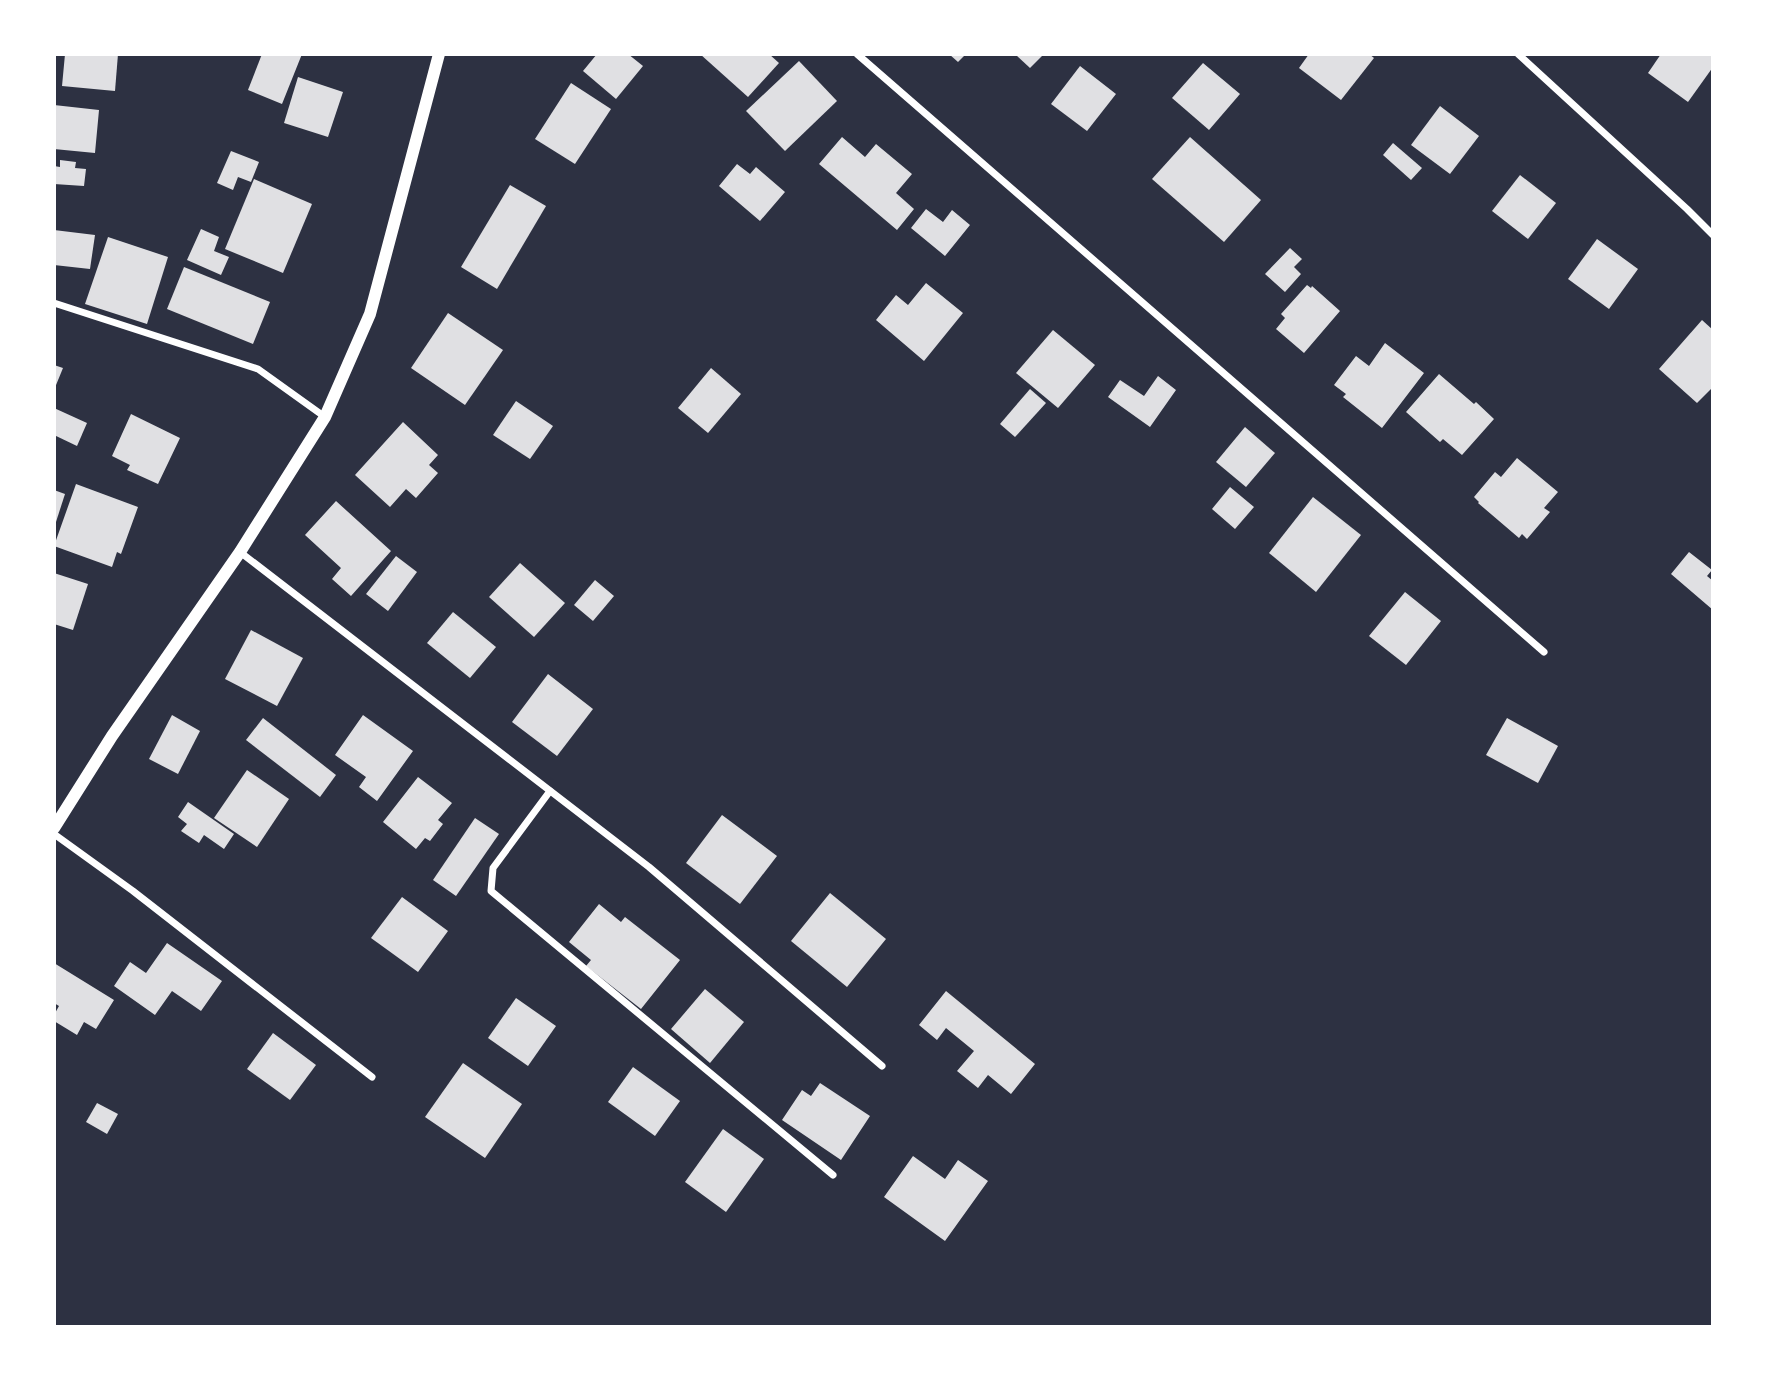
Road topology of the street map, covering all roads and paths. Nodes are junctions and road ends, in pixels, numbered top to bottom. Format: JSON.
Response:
{"nodes":[{"id":1,"x":439,"y":54,"type":"edge"},
{"id":2,"x":857,"y":54,"type":"edge"},
{"id":3,"x":1518,"y":54,"type":"edge"},
{"id":4,"x":1713,"y":235,"type":"edge"},
{"id":5,"x":54,"y":303,"type":"edge"},
{"id":6,"x":325,"y":417,"type":"junction"},
{"id":7,"x":240,"y":552,"type":"junction"},
{"id":8,"x":1544,"y":652,"type":"dead end"},
{"id":9,"x":550,"y":791,"type":"junction"},
{"id":10,"x":54,"y":828,"type":"edge"},
{"id":11,"x":54,"y":834,"type":"edge"},
{"id":12,"x":882,"y":1066,"type":"dead end"},
{"id":13,"x":372,"y":1077,"type":"dead end"},
{"id":14,"x":833,"y":1175,"type":"dead end"}],
"edges":[{"from":1,"to":6,"type":"street"},
{"from":2,"to":8,"type":"street"},
{"from":3,"to":4,"type":"street"},
{"from":5,"to":6,"type":"street"},
{"from":6,"to":7,"type":"street"},
{"from":7,"to":9,"type":"street"},
{"from":7,"to":10,"type":"street"},
{"from":9,"to":12,"type":"street"},
{"from":9,"to":14,"type":"street"},
{"from":11,"to":13,"type":"street"}]}
